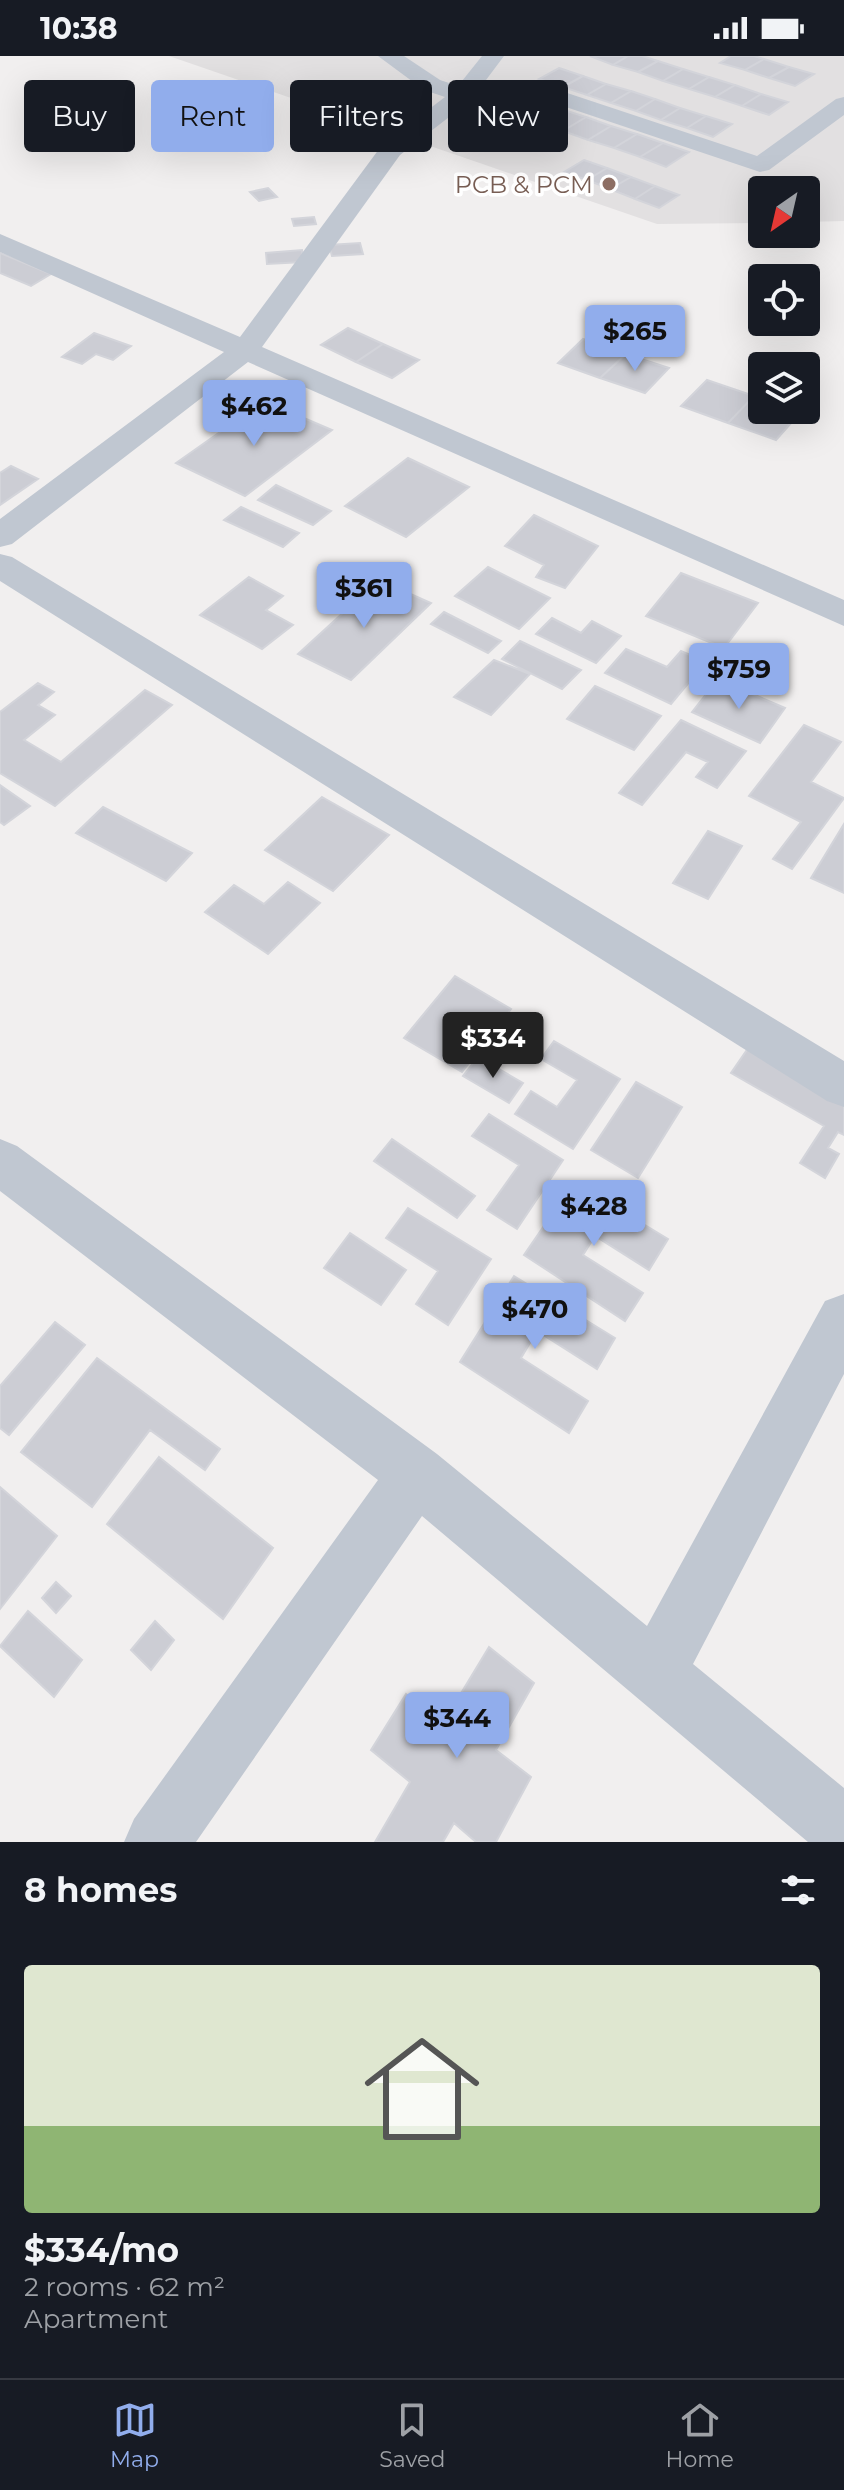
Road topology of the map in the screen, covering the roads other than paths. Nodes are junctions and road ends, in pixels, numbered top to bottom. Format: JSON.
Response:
{"nodes":[{"id":1,"x":389,"y":56,"type":"edge"},
{"id":2,"x":493,"y":56,"type":"edge"},
{"id":3,"x":475,"y":80,"type":"edge"},
{"id":4,"x":448,"y":90,"type":"edge"},
{"id":5,"x":568,"y":100,"type":"edge"},
{"id":6,"x":844,"y":104,"type":"edge"},
{"id":7,"x":448,"y":106,"type":"edge"},
{"id":8,"x":0,"y":242,"type":"edge"},
{"id":9,"x":245,"y":350,"type":"junction"},
{"id":10,"x":0,"y":536,"type":"edge"},
{"id":11,"x":0,"y":565,"type":"edge"},
{"id":12,"x":844,"y":614,"type":"edge"},
{"id":13,"x":844,"y":1086,"type":"edge"},
{"id":14,"x":0,"y":1162,"type":"edge"},
{"id":15,"x":844,"y":1320,"type":"edge"},
{"id":16,"x":417,"y":1474,"type":"junction"},
{"id":17,"x":654,"y":1674,"type":"junction"},
{"id":18,"x":844,"y":1830,"type":"edge"},
{"id":19,"x":157,"y":1842,"type":"edge"}],
"edges":[{"from":1,"to":4,"type":"street"},
{"from":2,"to":3,"type":"street"},
{"from":5,"to":6,"type":"street"},
{"from":7,"to":9,"type":"street"},
{"from":8,"to":9,"type":"street"},
{"from":9,"to":10,"type":"street"},
{"from":9,"to":12,"type":"street"},
{"from":11,"to":13,"type":"street"},
{"from":14,"to":16,"type":"street"},
{"from":15,"to":17,"type":"street"},
{"from":16,"to":17,"type":"street"},
{"from":16,"to":19,"type":"street"},
{"from":17,"to":18,"type":"street"}]}
